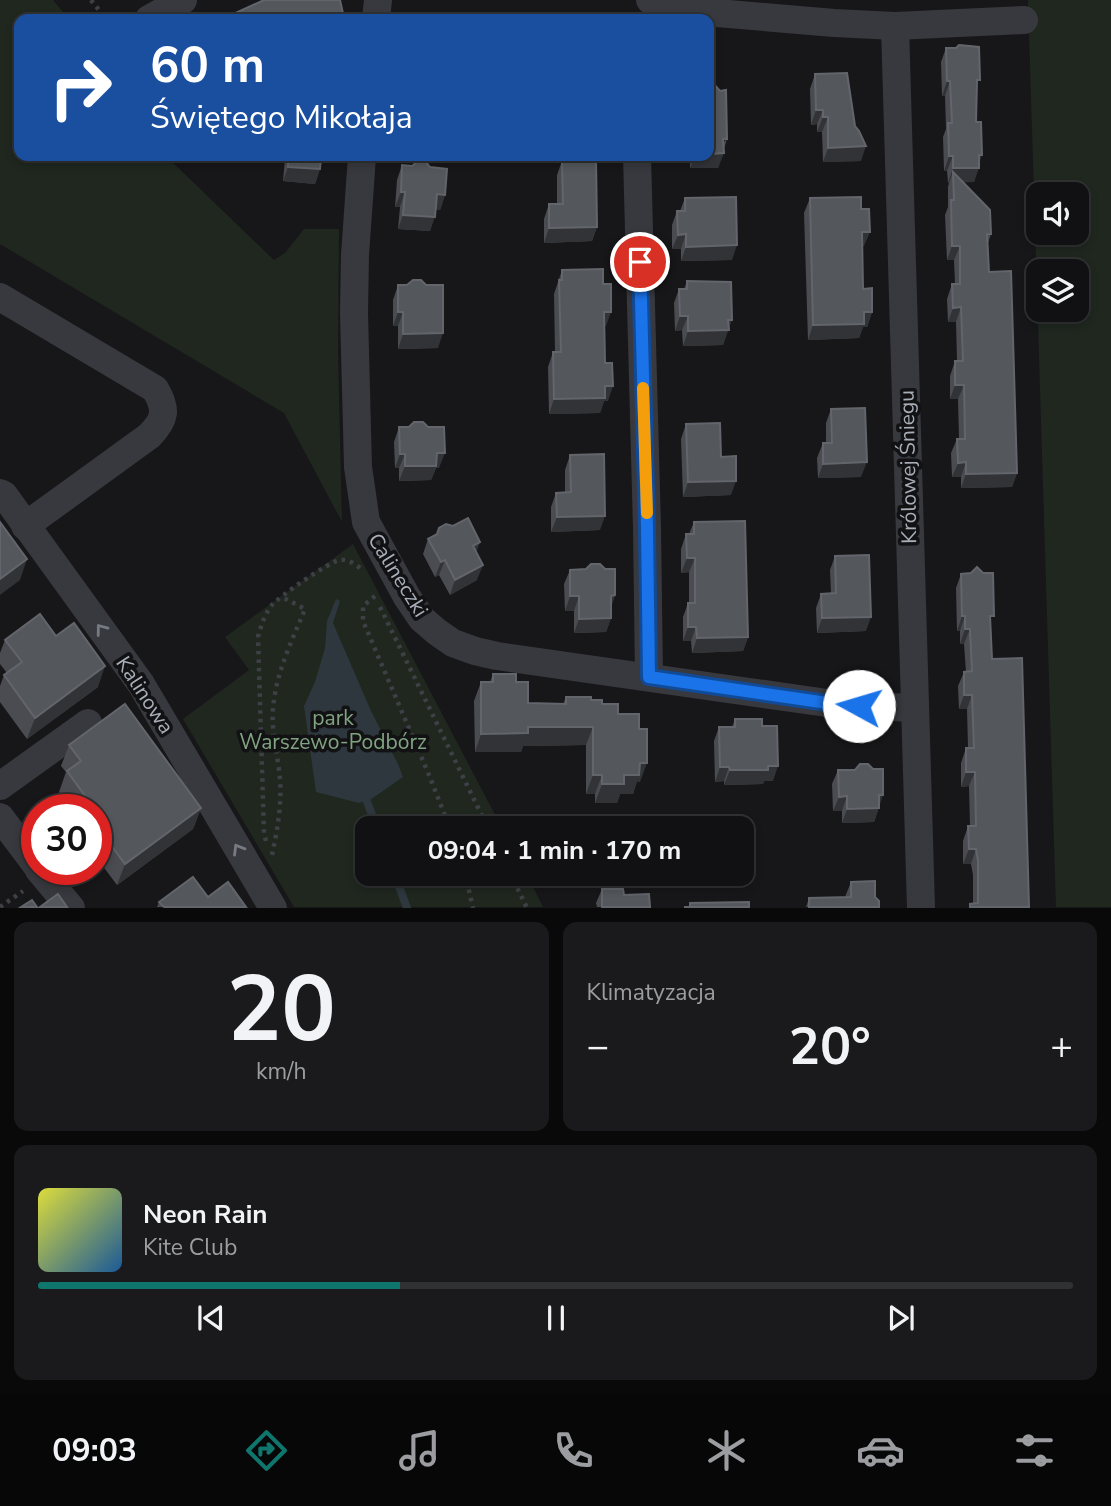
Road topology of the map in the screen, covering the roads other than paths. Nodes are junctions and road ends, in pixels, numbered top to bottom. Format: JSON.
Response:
{"nodes":[{"id":1,"x":183,"y":0,"type":"edge"},
{"id":2,"x":650,"y":0,"type":"edge"},
{"id":3,"x":158,"y":14,"type":"edge"},
{"id":4,"x":1024,"y":20,"type":"dead end"},
{"id":5,"x":895,"y":26,"type":"junction"},
{"id":6,"x":362,"y":161,"type":"edge"},
{"id":7,"x":637,"y":161,"type":"edge"},
{"id":8,"x":0,"y":297,"type":"edge"},
{"id":9,"x":0,"y":493,"type":"edge"},
{"id":10,"x":25,"y":526,"type":"junction"},
{"id":11,"x":649,"y":677,"type":"junction"},
{"id":12,"x":914,"y":708,"type":"junction"},
{"id":13,"x":88,"y":723,"type":"dead end"},
{"id":14,"x":0,"y":786,"type":"edge"},
{"id":15,"x":0,"y":817,"type":"edge"},
{"id":16,"x":21,"y":845,"type":"edge"},
{"id":17,"x":52,"y":885,"type":"edge"},
{"id":18,"x":71,"y":908,"type":"edge"},
{"id":19,"x":273,"y":908,"type":"edge"},
{"id":20,"x":920,"y":908,"type":"edge"}],
"edges":[{"from":1,"to":3,"type":"street"},
{"from":2,"to":5,"type":"street"},
{"from":4,"to":5,"type":"street"},
{"from":5,"to":12,"type":"street","name":"Królowej Śniegu"},
{"from":6,"to":11,"type":"street","name":"Calineczki"},
{"from":7,"to":11,"type":"street"},
{"from":8,"to":10,"type":"street"},
{"from":9,"to":10,"type":"street","name":"Kalinowa"},
{"from":19,"to":10,"type":"street","name":"Kalinowa","one_way":true},
{"from":11,"to":12,"type":"street","name":"Calineczki"},
{"from":12,"to":20,"type":"street","name":"Królowej Śniegu"},
{"from":13,"to":14,"type":"street"},
{"from":15,"to":16,"type":"street"},
{"from":17,"to":18,"type":"street"}]}
